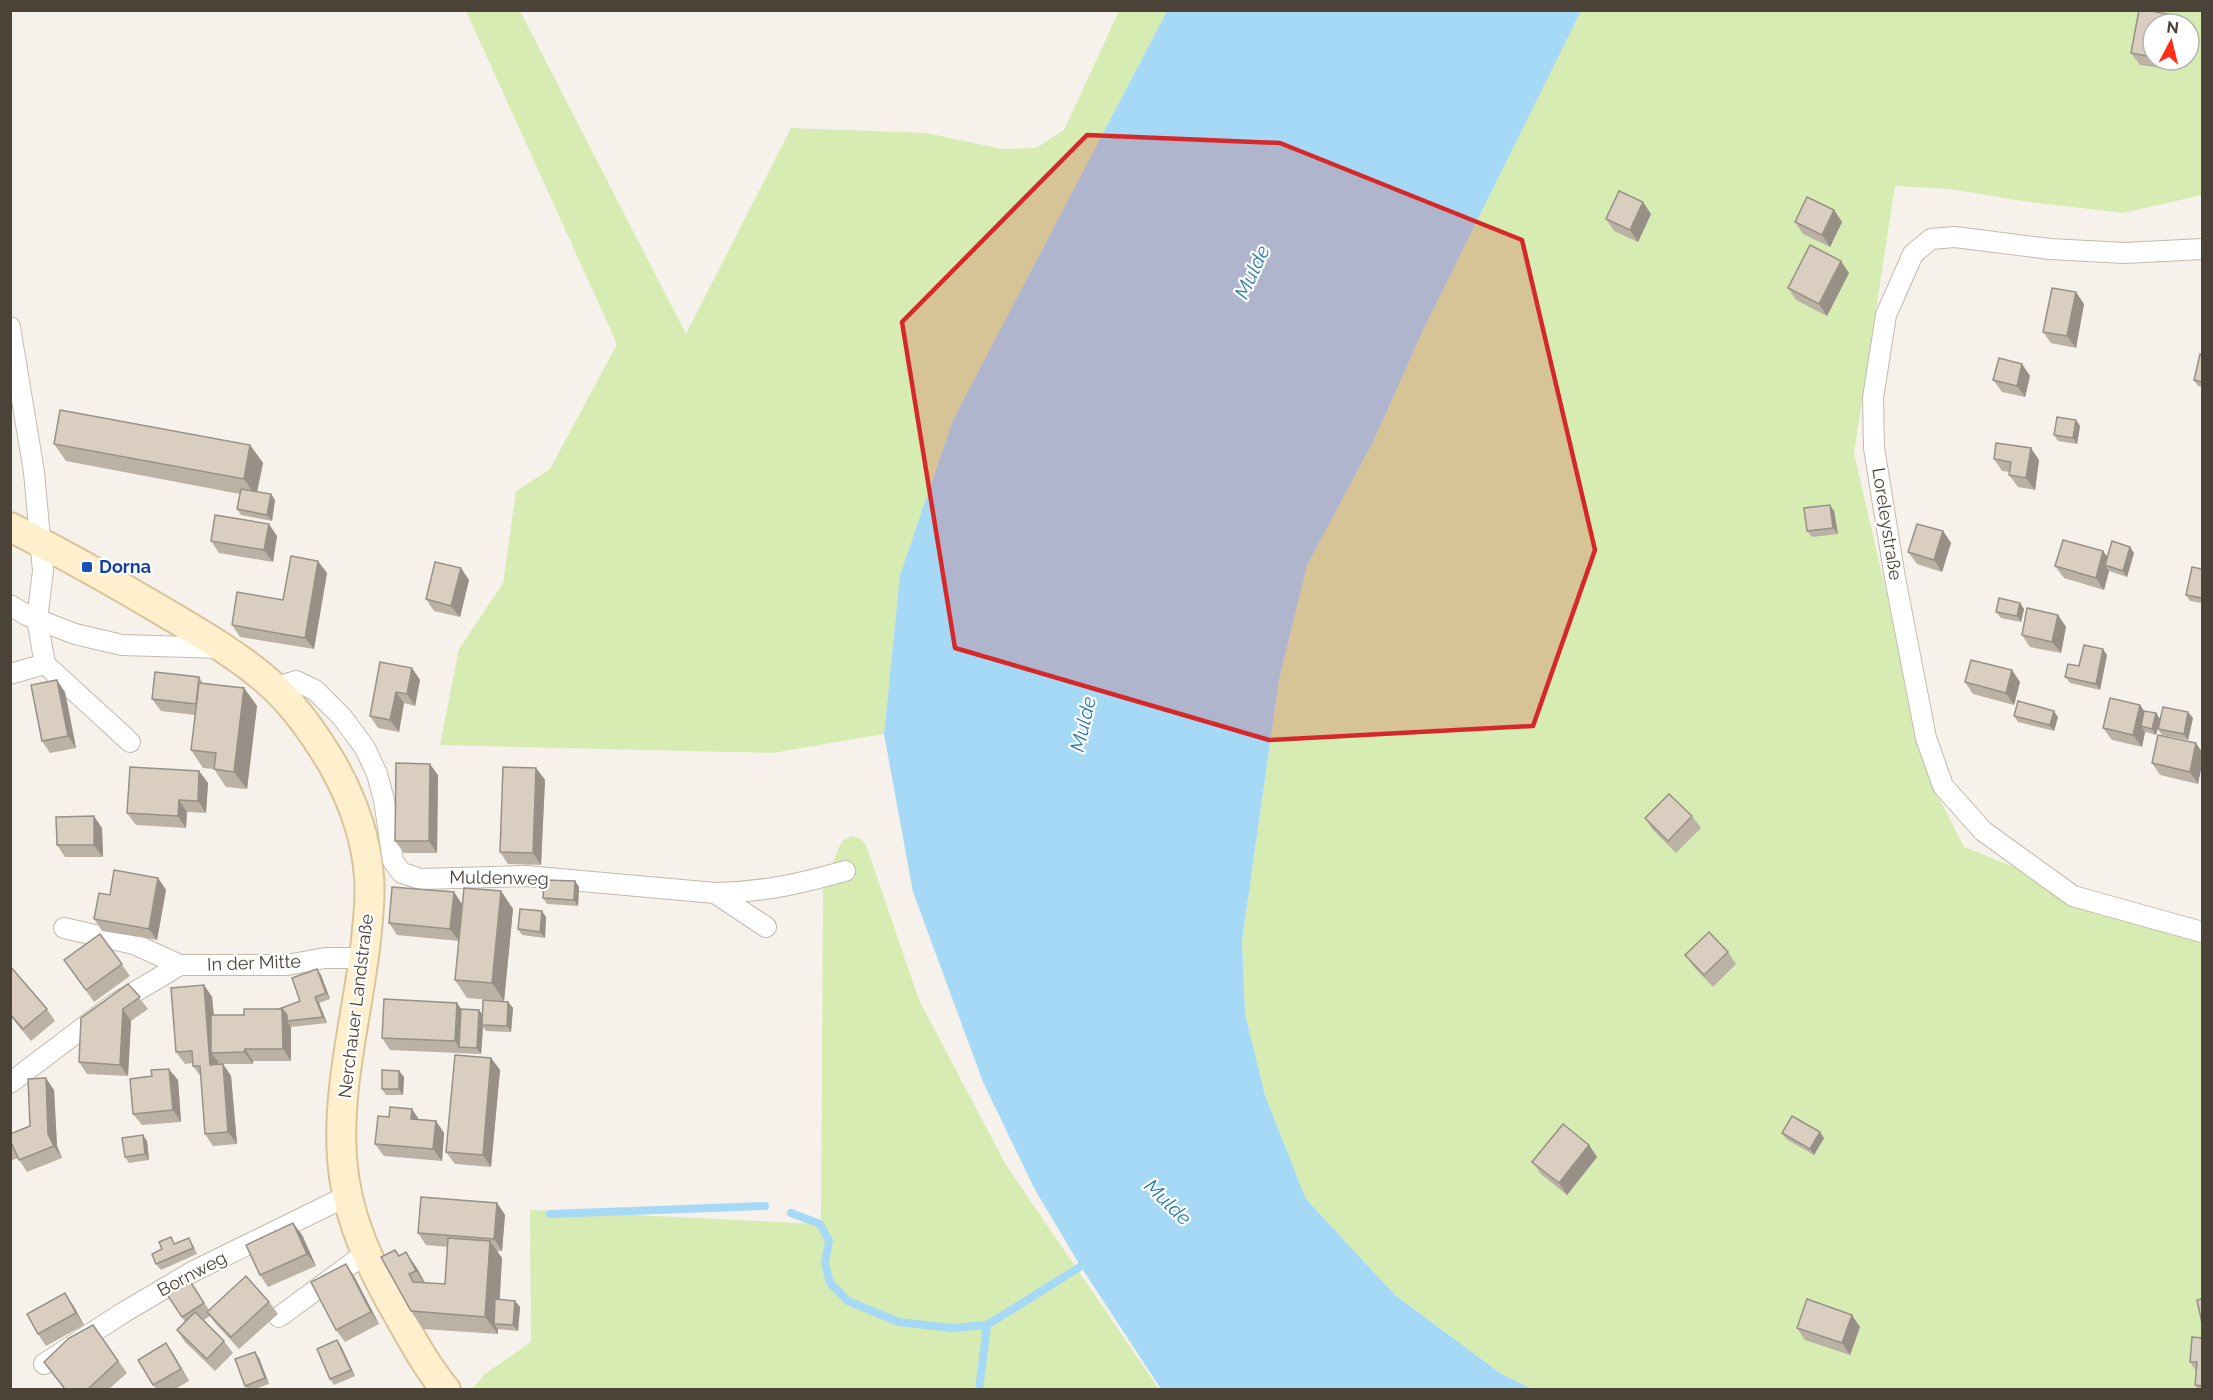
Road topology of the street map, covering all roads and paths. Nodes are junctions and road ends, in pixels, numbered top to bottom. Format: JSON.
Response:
{"nodes":[{"id":1,"x":2202,"y":249,"type":"edge"},
{"id":2,"x":10,"y":327,"type":"edge"},
{"id":3,"x":10,"y":526,"type":"edge"},
{"id":4,"x":39,"y":541,"type":"junction"},
{"id":5,"x":10,"y":605,"type":"edge"},
{"id":6,"x":37,"y":619,"type":"junction"},
{"id":7,"x":223,"y":648,"type":"junction"},
{"id":8,"x":45,"y":664,"type":"junction"},
{"id":9,"x":10,"y":674,"type":"edge"},
{"id":10,"x":275,"y":688,"type":"junction"},
{"id":11,"x":130,"y":742,"type":"dead end"},
{"id":12,"x":846,"y":871,"type":"dead end"},
{"id":13,"x":716,"y":892,"type":"junction"},
{"id":14,"x":766,"y":927,"type":"dead end"},
{"id":15,"x":64,"y":928,"type":"dead end"},
{"id":16,"x":2202,"y":932,"type":"edge"},
{"id":17,"x":364,"y":957,"type":"junction"},
{"id":18,"x":180,"y":965,"type":"junction"},
{"id":19,"x":10,"y":1083,"type":"edge"},
{"id":20,"x":347,"y":1196,"type":"junction"},
{"id":21,"x":366,"y":1253,"type":"junction"},
{"id":22,"x":279,"y":1317,"type":"dead end"},
{"id":23,"x":44,"y":1364,"type":"edge"},
{"id":24,"x":446,"y":1389,"type":"edge"}],
"edges":[{"from":1,"to":16,"type":"street","name":"Loreleystraße"},
{"from":2,"to":4,"type":"street"},
{"from":3,"to":4,"type":"main road","name":"Nerchauer Landstraße"},
{"from":4,"to":6,"type":"street"},
{"from":4,"to":7,"type":"main road","name":"Nerchauer Landstraße"},
{"from":5,"to":6,"type":"street"},
{"from":6,"to":7,"type":"street"},
{"from":6,"to":8,"type":"street"},
{"from":7,"to":10,"type":"main road","name":"Nerchauer Landstraße"},
{"from":8,"to":9,"type":"street"},
{"from":8,"to":11,"type":"street"},
{"from":10,"to":13,"type":"street","name":"Muldenweg"},
{"from":10,"to":17,"type":"main road","name":"Nerchauer Landstraße"},
{"from":12,"to":13,"type":"street","name":"Muldenweg"},
{"from":13,"to":14,"type":"street"},
{"from":15,"to":18,"type":"street","name":"In der Mitte"},
{"from":17,"to":18,"type":"street","name":"In der Mitte"},
{"from":17,"to":20,"type":"main road","name":"Nerchauer Landstraße"},
{"from":18,"to":19,"type":"street","name":"In der Mitte"},
{"from":20,"to":21,"type":"main road","name":"Nerchauer Landstraße"},
{"from":20,"to":23,"type":"street","name":"Bornweg"},
{"from":21,"to":22,"type":"street"},
{"from":21,"to":24,"type":"main road","name":"Nerchauer Landstraße"}]}
